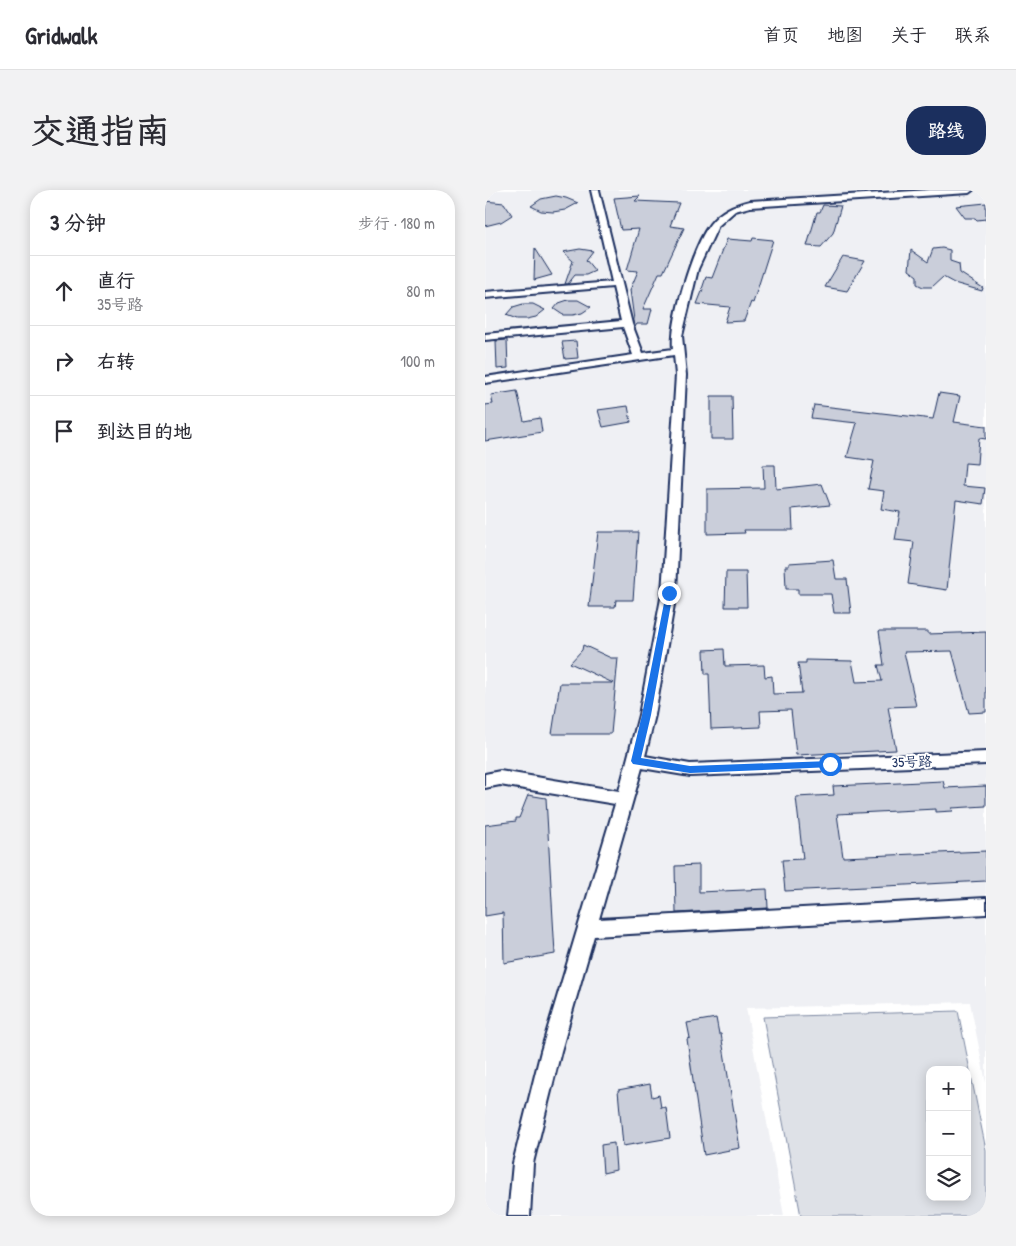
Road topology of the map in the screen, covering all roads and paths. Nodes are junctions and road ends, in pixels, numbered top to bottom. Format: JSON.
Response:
{"nodes":[{"id":1,"x":595,"y":190,"type":"edge"},
{"id":2,"x":969,"y":190,"type":"edge"},
{"id":3,"x":617,"y":284,"type":"junction"},
{"id":4,"x":485,"y":295,"type":"edge"},
{"id":5,"x":627,"y":324,"type":"junction"},
{"id":6,"x":485,"y":337,"type":"edge"},
{"id":7,"x":679,"y":351,"type":"junction"},
{"id":8,"x":639,"y":357,"type":"junction"},
{"id":9,"x":485,"y":380,"type":"edge"},
{"id":10,"x":986,"y":758,"type":"edge"},
{"id":11,"x":636,"y":761,"type":"junction"},
{"id":12,"x":485,"y":781,"type":"edge"},
{"id":13,"x":626,"y":799,"type":"junction"},
{"id":14,"x":986,"y":906,"type":"edge"},
{"id":15,"x":588,"y":928,"type":"junction"},
{"id":16,"x":519,"y":1216,"type":"edge"}],
"edges":[{"from":1,"to":3,"type":"street"},
{"from":2,"to":7,"type":"street"},
{"from":3,"to":4,"type":"street"},
{"from":3,"to":5,"type":"street"},
{"from":5,"to":6,"type":"street"},
{"from":5,"to":8,"type":"street"},
{"from":7,"to":8,"type":"street"},
{"from":7,"to":11,"type":"street"},
{"from":8,"to":9,"type":"street"},
{"from":10,"to":11,"type":"street","name":"35号路"},
{"from":11,"to":13,"type":"street"},
{"from":12,"to":13,"type":"street"},
{"from":13,"to":15,"type":"street"},
{"from":14,"to":15,"type":"street"},
{"from":15,"to":16,"type":"street"}]}
